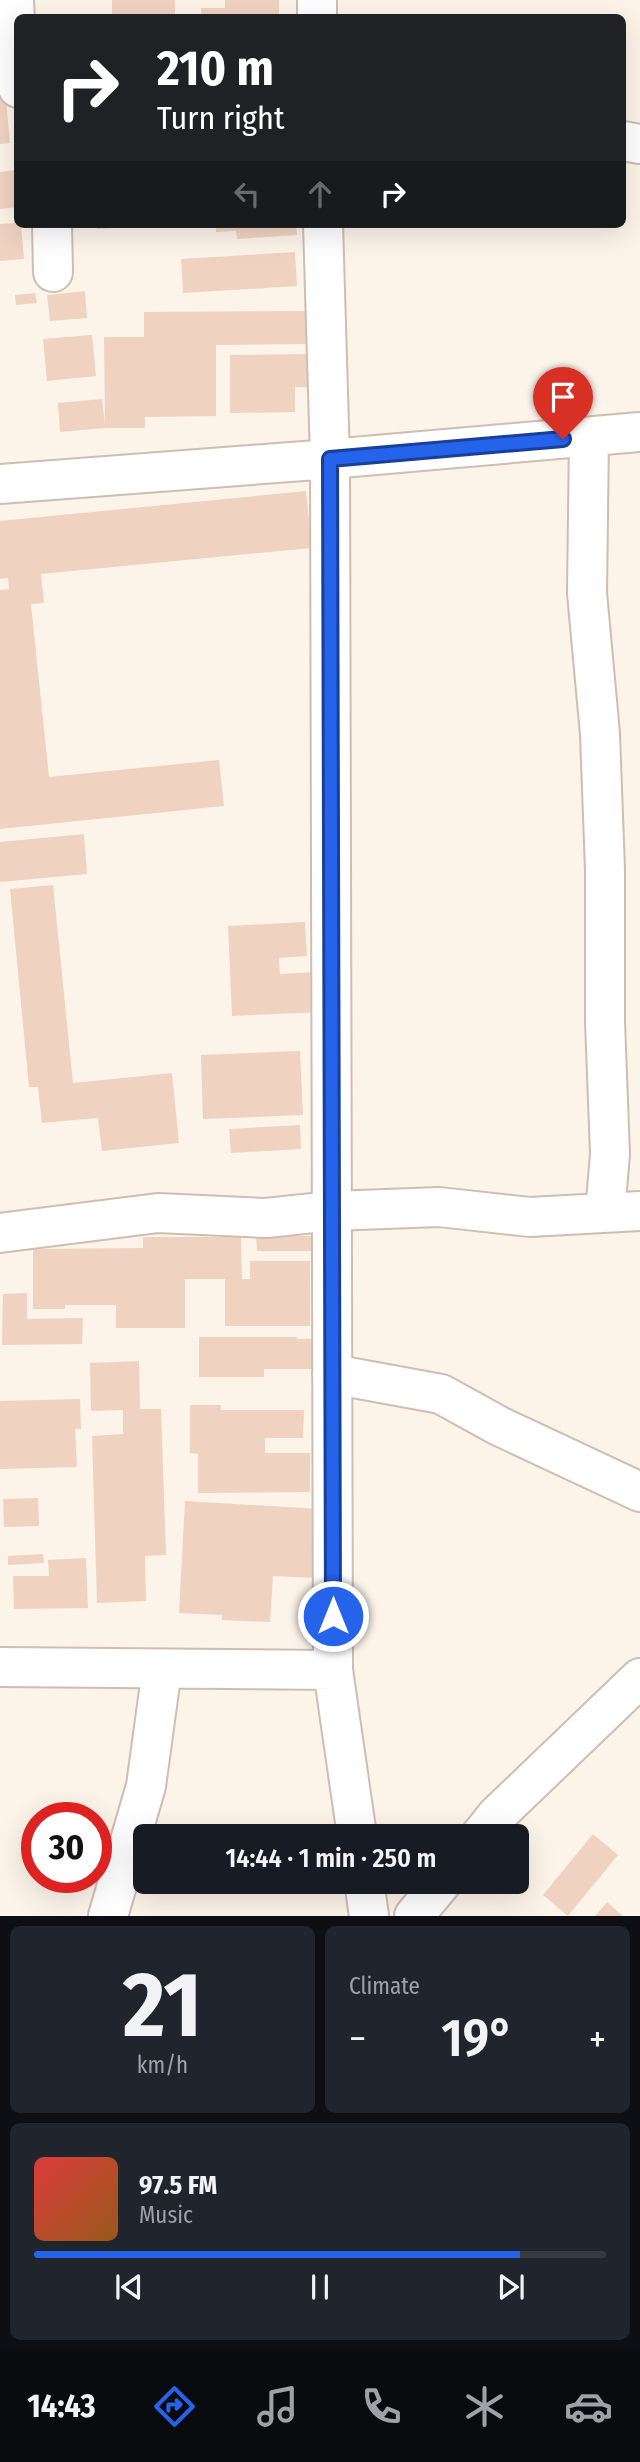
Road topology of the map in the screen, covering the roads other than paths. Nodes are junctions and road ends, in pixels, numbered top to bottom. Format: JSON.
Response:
{"nodes":[{"id":1,"x":52,"y":228,"type":"edge"},
{"id":2,"x":323,"y":228,"type":"edge"},
{"id":3,"x":53,"y":272,"type":"dead end"},
{"id":4,"x":640,"y":432,"type":"edge"},
{"id":5,"x":589,"y":437,"type":"junction"},
{"id":6,"x":330,"y":459,"type":"junction"},
{"id":7,"x":0,"y":484,"type":"edge"},
{"id":8,"x":332,"y":1211,"type":"junction"},
{"id":9,"x":622,"y":1212,"type":"edge"},
{"id":10,"x":0,"y":1233,"type":"edge"},
{"id":11,"x":332,"y":1374,"type":"junction"},
{"id":12,"x":640,"y":1492,"type":"edge"},
{"id":13,"x":0,"y":1667,"type":"edge"},
{"id":14,"x":162,"y":1669,"type":"junction"},
{"id":15,"x":333,"y":1670,"type":"junction"},
{"id":16,"x":640,"y":1678,"type":"edge"},
{"id":17,"x":355,"y":1824,"type":"edge"},
{"id":18,"x":490,"y":1824,"type":"edge"},
{"id":19,"x":366,"y":1894,"type":"edge"},
{"id":20,"x":432,"y":1894,"type":"edge"},
{"id":21,"x":108,"y":1916,"type":"edge"},
{"id":22,"x":369,"y":1916,"type":"edge"},
{"id":23,"x":414,"y":1916,"type":"edge"}],
"edges":[{"from":1,"to":3,"type":"street"},
{"from":2,"to":6,"type":"street"},
{"from":4,"to":5,"type":"street"},
{"from":5,"to":6,"type":"street"},
{"from":5,"to":9,"type":"street"},
{"from":6,"to":7,"type":"street"},
{"from":6,"to":8,"type":"street"},
{"from":8,"to":9,"type":"street"},
{"from":8,"to":10,"type":"street"},
{"from":8,"to":11,"type":"street"},
{"from":11,"to":12,"type":"street"},
{"from":11,"to":15,"type":"street"},
{"from":13,"to":14,"type":"street"},
{"from":14,"to":15,"type":"street"},
{"from":14,"to":21,"type":"street"},
{"from":15,"to":17,"type":"street"},
{"from":16,"to":18,"type":"street"},
{"from":19,"to":22,"type":"street"},
{"from":20,"to":23,"type":"street"}]}
